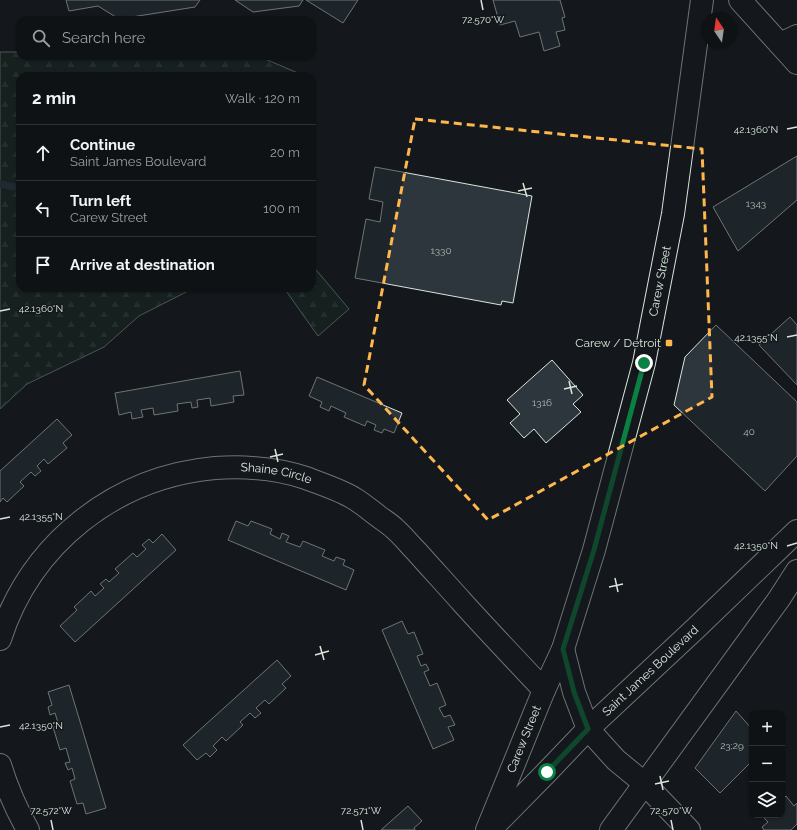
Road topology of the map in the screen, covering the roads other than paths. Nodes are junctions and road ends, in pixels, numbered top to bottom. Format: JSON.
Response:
{"nodes":[{"id":1,"x":702,"y":0,"type":"edge"},
{"id":2,"x":740,"y":0,"type":"edge"},
{"id":3,"x":789,"y":40,"type":"edge"},
{"id":4,"x":797,"y":63,"type":"edge"},
{"id":5,"x":797,"y":531,"type":"edge"},
{"id":6,"x":797,"y":572,"type":"edge"},
{"id":7,"x":0,"y":639,"type":"edge"},
{"id":8,"x":563,"y":649,"type":"junction"},
{"id":9,"x":544,"y":690,"type":"junction"},
{"id":10,"x":588,"y":729,"type":"junction"},
{"id":11,"x":0,"y":765,"type":"edge"},
{"id":12,"x":644,"y":784,"type":"junction"},
{"id":13,"x":28,"y":830,"type":"edge"},
{"id":14,"x":488,"y":830,"type":"edge"},
{"id":15,"x":611,"y":830,"type":"edge"},
{"id":16,"x":689,"y":830,"type":"edge"}],
"edges":[{"from":1,"to":8,"type":"main road","name":"Carew Street"},
{"from":2,"to":3,"type":"main road"},
{"from":3,"to":4,"type":"main road"},
{"from":5,"to":10,"type":"main road","name":"Saint James Boulevard"},
{"from":6,"to":12,"type":"main road"},
{"from":7,"to":9,"type":"main road","name":"Shaine Circle"},
{"from":8,"to":9,"type":"main road","name":"Carew Street"},
{"from":8,"to":10,"type":"main road"},
{"from":9,"to":14,"type":"main road","name":"Carew Street"},
{"from":10,"to":12,"type":"main road"},
{"from":10,"to":14,"type":"main road","name":"Saint James Boulevard"},
{"from":11,"to":13,"type":"main road"},
{"from":12,"to":15,"type":"main road"},
{"from":12,"to":16,"type":"main road"}]}
